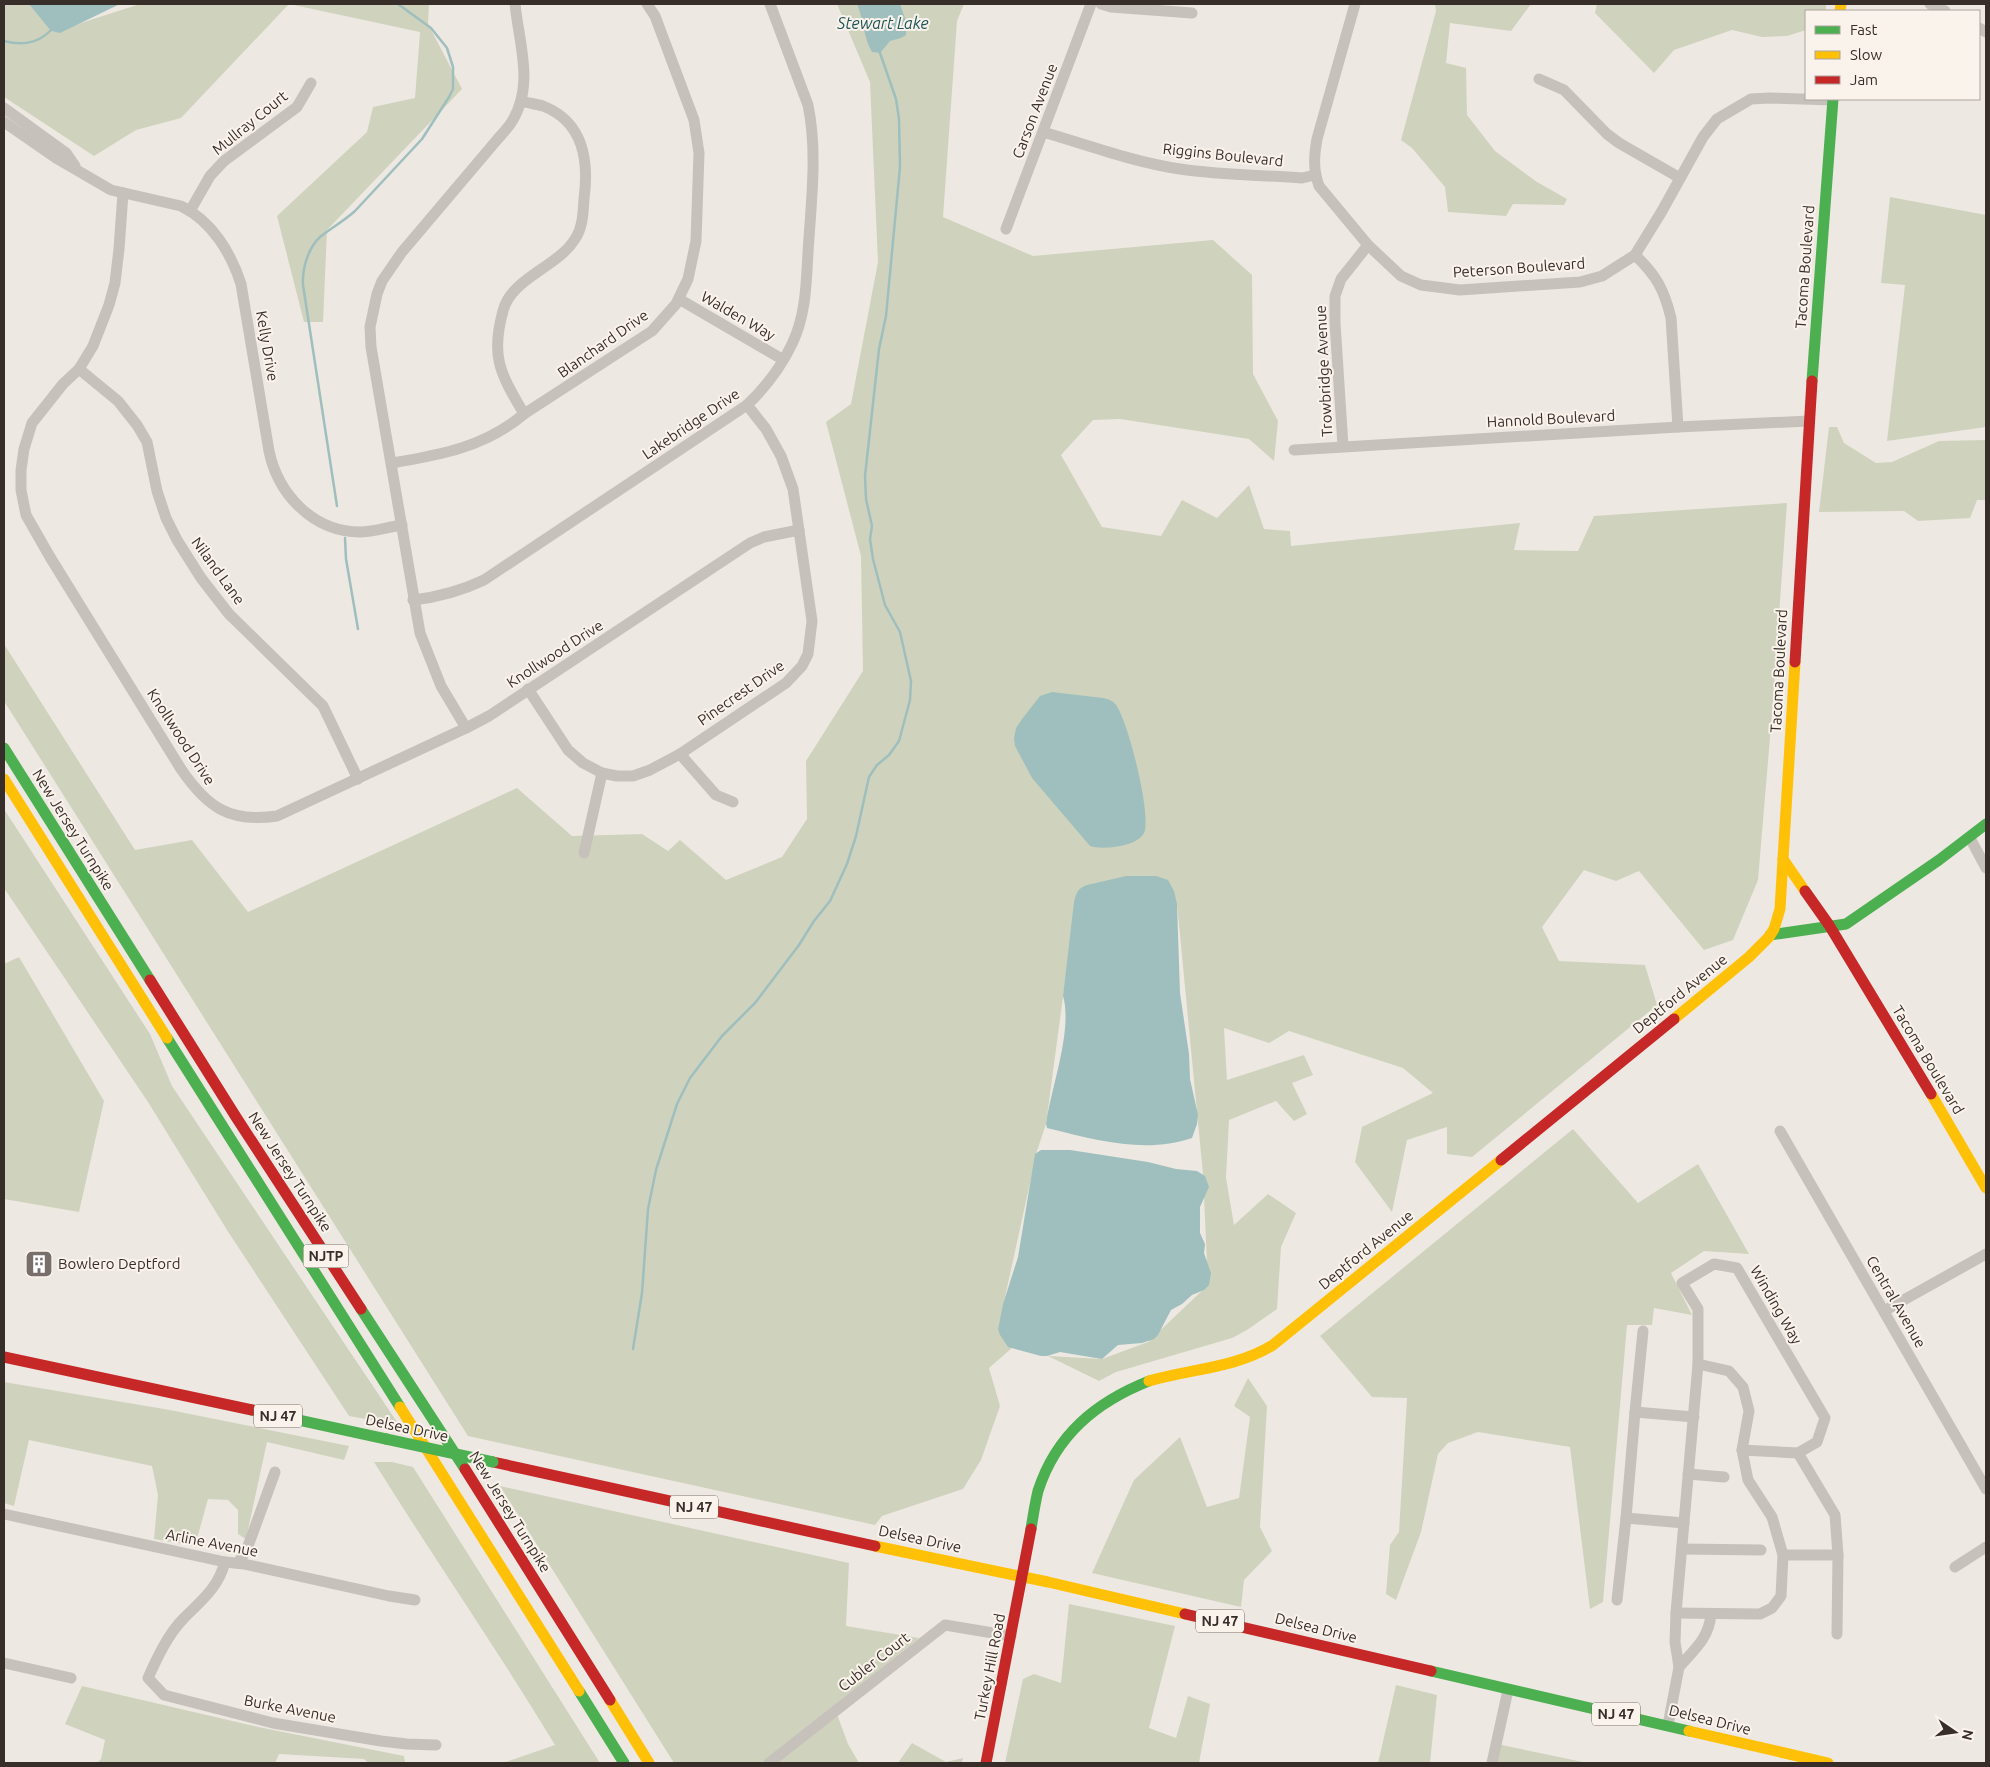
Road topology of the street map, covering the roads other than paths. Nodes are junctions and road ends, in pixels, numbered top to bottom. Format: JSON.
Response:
{"nodes":[{"id":1,"x":515,"y":4,"type":"edge"},
{"id":2,"x":647,"y":4,"type":"edge"},
{"id":3,"x":770,"y":4,"type":"edge"},
{"id":4,"x":1091,"y":4,"type":"edge"},
{"id":5,"x":1100,"y":4,"type":"edge"},
{"id":6,"x":1354,"y":4,"type":"edge"},
{"id":7,"x":1930,"y":4,"type":"edge"},
{"id":8,"x":1943,"y":10,"type":"edge"},
{"id":9,"x":1192,"y":13,"type":"dead end"},
{"id":10,"x":1540,"y":79,"type":"dead end"},
{"id":11,"x":311,"y":83,"type":"dead end"},
{"id":12,"x":1805,"y":99,"type":"edge"},
{"id":13,"x":1833,"y":100,"type":"edge"},
{"id":14,"x":521,"y":101,"type":"junction"},
{"id":15,"x":4,"y":108,"type":"edge"},
{"id":16,"x":4,"y":122,"type":"edge"},
{"id":17,"x":1043,"y":132,"type":"junction"},
{"id":18,"x":77,"y":169,"type":"junction"},
{"id":19,"x":1315,"y":175,"type":"junction"},
{"id":20,"x":1680,"y":178,"type":"junction"},
{"id":21,"x":122,"y":194,"type":"junction"},
{"id":22,"x":190,"y":211,"type":"junction"},
{"id":23,"x":1006,"y":229,"type":"dead end"},
{"id":24,"x":1368,"y":245,"type":"junction"},
{"id":25,"x":1634,"y":255,"type":"junction"},
{"id":26,"x":680,"y":299,"type":"junction"},
{"id":27,"x":782,"y":359,"type":"junction"},
{"id":28,"x":79,"y":369,"type":"junction"},
{"id":29,"x":747,"y":405,"type":"junction"},
{"id":30,"x":524,"y":414,"type":"junction"},
{"id":31,"x":1809,"y":421,"type":"junction"},
{"id":32,"x":1678,"y":427,"type":"junction"},
{"id":33,"x":1343,"y":446,"type":"junction"},
{"id":34,"x":1294,"y":450,"type":"dead end"},
{"id":35,"x":392,"y":464,"type":"junction"},
{"id":36,"x":402,"y":525,"type":"junction"},
{"id":37,"x":799,"y":530,"type":"junction"},
{"id":38,"x":414,"y":600,"type":"junction"},
{"id":39,"x":528,"y":689,"type":"junction"},
{"id":40,"x":466,"y":728,"type":"junction"},
{"id":41,"x":4,"y":748,"type":"edge"},
{"id":42,"x":680,"y":754,"type":"junction"},
{"id":43,"x":602,"y":773,"type":"junction"},
{"id":44,"x":4,"y":779,"type":"edge"},
{"id":45,"x":358,"y":779,"type":"junction"},
{"id":46,"x":733,"y":802,"type":"dead end"},
{"id":47,"x":1986,"y":824,"type":"edge"},
{"id":48,"x":1970,"y":838,"type":"junction"},
{"id":49,"x":584,"y":853,"type":"dead end"},
{"id":50,"x":1783,"y":859,"type":"junction"},
{"id":51,"x":1986,"y":868,"type":"edge"},
{"id":52,"x":1829,"y":925,"type":"junction"},
{"id":53,"x":1770,"y":935,"type":"junction"},
{"id":54,"x":1780,"y":1131,"type":"dead end"},
{"id":55,"x":1986,"y":1188,"type":"edge"},
{"id":56,"x":1986,"y":1254,"type":"edge"},
{"id":57,"x":1884,"y":1311,"type":"junction"},
{"id":58,"x":1643,"y":1331,"type":"dead end"},
{"id":59,"x":4,"y":1357,"type":"edge"},
{"id":60,"x":1698,"y":1364,"type":"junction"},
{"id":61,"x":1635,"y":1412,"type":"junction"},
{"id":62,"x":1694,"y":1417,"type":"junction"},
{"id":63,"x":1742,"y":1450,"type":"junction"},
{"id":64,"x":1798,"y":1454,"type":"junction"},
{"id":65,"x":275,"y":1472,"type":"dead end"},
{"id":66,"x":1688,"y":1474,"type":"junction"},
{"id":67,"x":1724,"y":1477,"type":"dead end"},
{"id":68,"x":1986,"y":1489,"type":"edge"},
{"id":69,"x":4,"y":1514,"type":"edge"},
{"id":70,"x":1626,"y":1518,"type":"junction"},
{"id":71,"x":1684,"y":1523,"type":"junction"},
{"id":72,"x":1986,"y":1547,"type":"edge"},
{"id":73,"x":1682,"y":1549,"type":"junction"},
{"id":74,"x":1761,"y":1550,"type":"dead end"},
{"id":75,"x":1783,"y":1555,"type":"junction"},
{"id":76,"x":1838,"y":1555,"type":"junction"},
{"id":77,"x":225,"y":1562,"type":"junction"},
{"id":78,"x":238,"y":1563,"type":"junction"},
{"id":79,"x":1955,"y":1567,"type":"dead end"},
{"id":80,"x":1022,"y":1577,"type":"junction"},
{"id":81,"x":415,"y":1600,"type":"dead end"},
{"id":82,"x":1617,"y":1600,"type":"dead end"},
{"id":83,"x":1676,"y":1613,"type":"junction"},
{"id":84,"x":1712,"y":1614,"type":"junction"},
{"id":85,"x":1838,"y":1634,"type":"dead end"},
{"id":86,"x":1011,"y":1636,"type":"junction"},
{"id":87,"x":4,"y":1663,"type":"edge"},
{"id":88,"x":1679,"y":1667,"type":"junction"},
{"id":89,"x":71,"y":1678,"type":"dead end"},
{"id":90,"x":1508,"y":1690,"type":"junction"},
{"id":91,"x":1668,"y":1725,"type":"junction"},
{"id":92,"x":436,"y":1745,"type":"dead end"},
{"id":93,"x":624,"y":1763,"type":"edge"},
{"id":94,"x":649,"y":1763,"type":"edge"},
{"id":95,"x":769,"y":1763,"type":"edge"},
{"id":96,"x":986,"y":1763,"type":"edge"},
{"id":97,"x":1492,"y":1763,"type":"edge"},
{"id":98,"x":1828,"y":1763,"type":"edge"}],
"edges":[{"from":1,"to":14,"type":"street"},
{"from":2,"to":26,"type":"street","name":"Blanchard Drive"},
{"from":3,"to":27,"type":"street","name":"Lakebridge Drive"},
{"from":4,"to":17,"type":"street","name":"Carson Avenue"},
{"from":5,"to":9,"type":"street"},
{"from":6,"to":19,"type":"street"},
{"from":7,"to":8,"type":"street"},
{"from":10,"to":20,"type":"street"},
{"from":11,"to":22,"type":"street","name":"Mullray Court"},
{"from":12,"to":20,"type":"street","name":"Peterson Boulevard"},
{"from":13,"to":31,"type":"main road","name":"Tacoma Boulevard"},
{"from":14,"to":30,"type":"street"},
{"from":14,"to":35,"type":"street"},
{"from":15,"to":18,"type":"street","name":"Kelly Drive"},
{"from":16,"to":18,"type":"street","name":"Kelly Drive"},
{"from":17,"to":19,"type":"street","name":"Riggins Boulevard"},
{"from":17,"to":23,"type":"street","name":"Carson Avenue"},
{"from":18,"to":21,"type":"street","name":"Kelly Drive"},
{"from":19,"to":24,"type":"street","name":"Peterson Boulevard"},
{"from":20,"to":25,"type":"street","name":"Peterson Boulevard"},
{"from":21,"to":22,"type":"street","name":"Kelly Drive"},
{"from":21,"to":28,"type":"street","name":"Knollwood Drive"},
{"from":22,"to":36,"type":"street","name":"Kelly Drive"},
{"from":24,"to":25,"type":"street","name":"Peterson Boulevard"},
{"from":24,"to":33,"type":"street","name":"Trowbridge Avenue"},
{"from":25,"to":32,"type":"street"},
{"from":26,"to":27,"type":"street","name":"Walden Way"},
{"from":26,"to":30,"type":"street","name":"Blanchard Drive"},
{"from":27,"to":29,"type":"street","name":"Lakebridge Drive"},
{"from":28,"to":45,"type":"street","name":"Niland Lane"},
{"from":28,"to":45,"type":"street","name":"Knollwood Drive"},
{"from":29,"to":37,"type":"street","name":"Pinecrest Drive"},
{"from":29,"to":38,"type":"street","name":"Lakebridge Drive"},
{"from":30,"to":35,"type":"street","name":"Blanchard Drive"},
{"from":31,"to":32,"type":"street","name":"Hannold Boulevard"},
{"from":31,"to":50,"type":"main road","name":"Tacoma Boulevard"},
{"from":32,"to":33,"type":"street","name":"Hannold Boulevard"},
{"from":33,"to":34,"type":"street","name":"Hannold Boulevard"},
{"from":35,"to":36,"type":"street"},
{"from":36,"to":38,"type":"street"},
{"from":37,"to":39,"type":"street","name":"Knollwood Drive"},
{"from":37,"to":42,"type":"street","name":"Pinecrest Drive"},
{"from":38,"to":40,"type":"street"},
{"from":39,"to":40,"type":"street","name":"Knollwood Drive"},
{"from":39,"to":43,"type":"street","name":"Pinecrest Drive"},
{"from":40,"to":45,"type":"street","name":"Knollwood Drive"},
{"from":41,"to":94,"type":"main road","name":"New Jersey Turnpike","number":"NJTP"},
{"from":42,"to":43,"type":"street","name":"Pinecrest Drive"},
{"from":42,"to":46,"type":"street"},
{"from":43,"to":49,"type":"street"},
{"from":44,"to":93,"type":"main road","name":"New Jersey Turnpike","number":"NJTP"},
{"from":47,"to":48,"type":"main road"},
{"from":48,"to":51,"type":"street"},
{"from":48,"to":52,"type":"main road"},
{"from":50,"to":52,"type":"main road","name":"Tacoma Boulevard"},
{"from":50,"to":53,"type":"main road","name":"Deptford Avenue"},
{"from":52,"to":53,"type":"main road"},
{"from":52,"to":55,"type":"main road","name":"Tacoma Boulevard"},
{"from":53,"to":80,"type":"main road","name":"Deptford Avenue"},
{"from":54,"to":57,"type":"street","name":"Central Avenue"},
{"from":56,"to":57,"type":"street"},
{"from":57,"to":68,"type":"street","name":"Central Avenue"},
{"from":58,"to":61,"type":"street"},
{"from":59,"to":80,"type":"main road","name":"Delsea Drive","number":"NJ 47","bridge":true},
{"from":60,"to":62,"type":"street","name":"Winding Way"},
{"from":60,"to":63,"type":"street"},
{"from":60,"to":64,"type":"street","name":"Winding Way"},
{"from":61,"to":62,"type":"street"},
{"from":61,"to":70,"type":"street"},
{"from":62,"to":66,"type":"street","name":"Winding Way"},
{"from":63,"to":64,"type":"street"},
{"from":63,"to":75,"type":"street"},
{"from":64,"to":76,"type":"street"},
{"from":65,"to":78,"type":"street"},
{"from":66,"to":67,"type":"street"},
{"from":66,"to":71,"type":"street","name":"Winding Way"},
{"from":69,"to":77,"type":"street","name":"Arline Avenue"},
{"from":70,"to":71,"type":"street"},
{"from":70,"to":82,"type":"street"},
{"from":71,"to":73,"type":"street","name":"Winding Way"},
{"from":72,"to":79,"type":"street"},
{"from":73,"to":74,"type":"street"},
{"from":73,"to":83,"type":"street","name":"Winding Way"},
{"from":75,"to":76,"type":"street"},
{"from":75,"to":84,"type":"street"},
{"from":76,"to":85,"type":"street"},
{"from":77,"to":78,"type":"street","name":"Arline Avenue"},
{"from":77,"to":92,"type":"street","name":"Burke Avenue"},
{"from":78,"to":81,"type":"street","name":"Arline Avenue"},
{"from":80,"to":86,"type":"main road","name":"Turkey Hill Road"},
{"from":80,"to":90,"type":"main road","name":"Delsea Drive","number":"NJ 47"},
{"from":83,"to":84,"type":"street"},
{"from":83,"to":88,"type":"street","name":"Winding Way"},
{"from":84,"to":88,"type":"street"},
{"from":86,"to":95,"type":"street","name":"Cubler Court"},
{"from":86,"to":96,"type":"main road","name":"Turkey Hill Road"},
{"from":87,"to":89,"type":"street"},
{"from":88,"to":91,"type":"street","name":"Winding Way"},
{"from":90,"to":91,"type":"main road","name":"Delsea Drive","number":"NJ 47"},
{"from":90,"to":97,"type":"street"},
{"from":91,"to":98,"type":"main road","name":"Delsea Drive","number":"NJ 47"}]}
